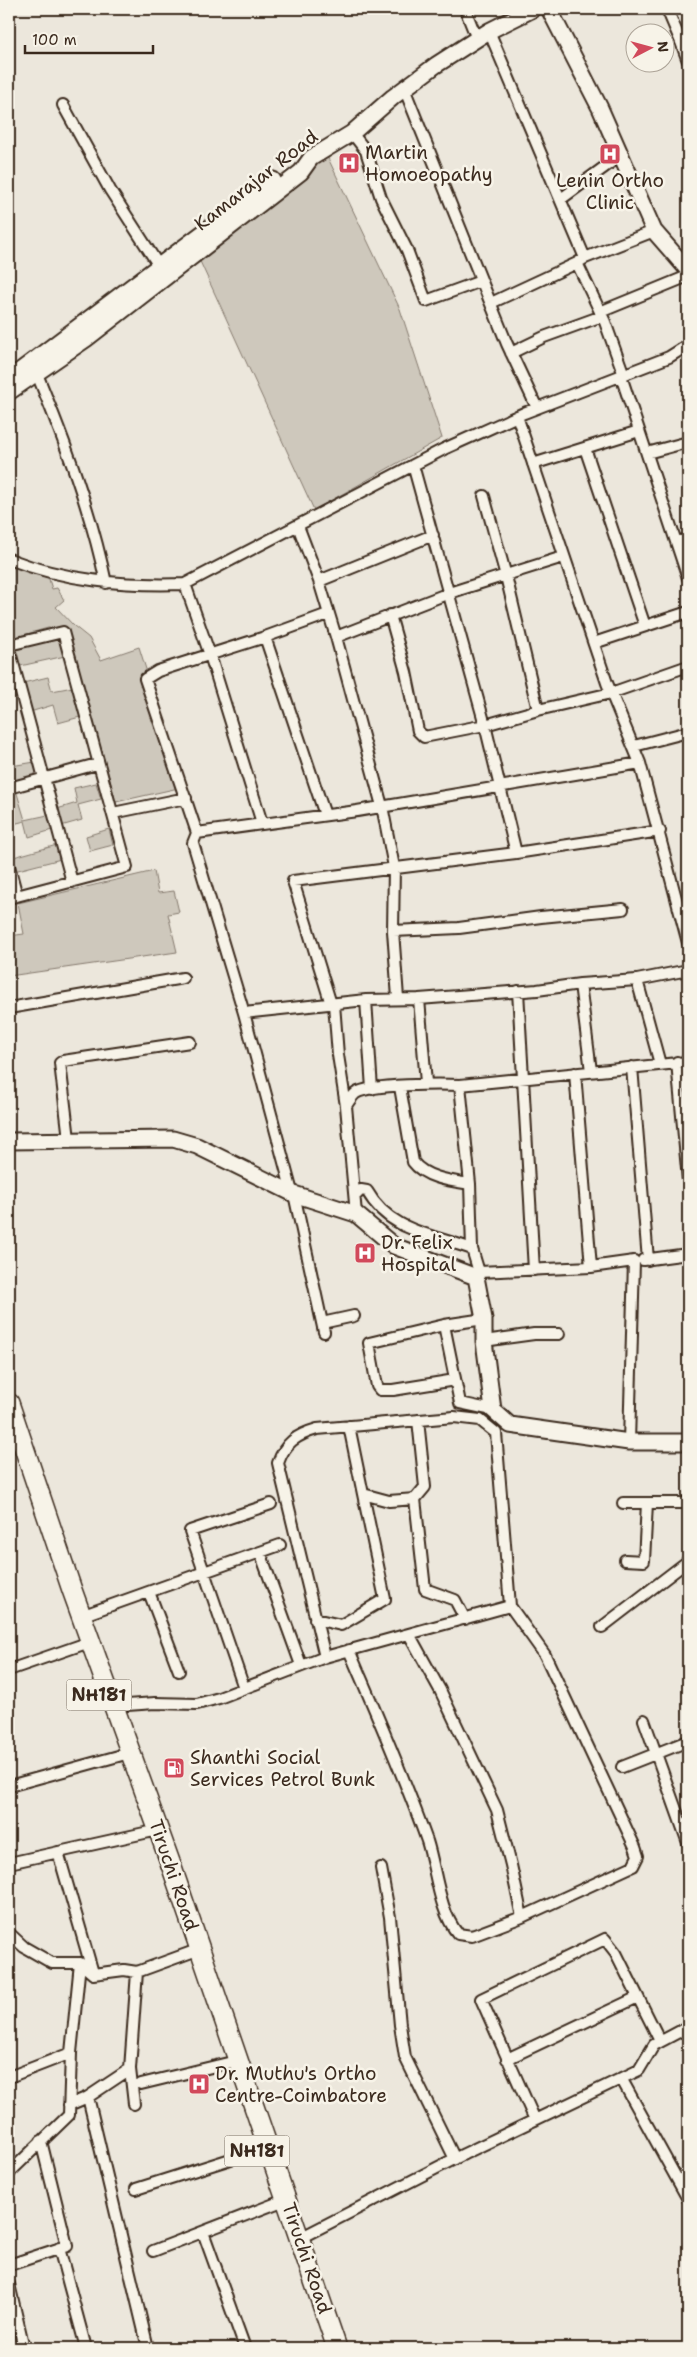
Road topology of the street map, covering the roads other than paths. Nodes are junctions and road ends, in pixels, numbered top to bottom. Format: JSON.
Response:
{"nodes":[{"id":1,"x":465,"y":9,"type":"edge"},
{"id":2,"x":533,"y":9,"type":"edge"},
{"id":3,"x":549,"y":9,"type":"edge"},
{"id":4,"x":667,"y":9,"type":"edge"},
{"id":5,"x":483,"y":35,"type":"junction"},
{"id":6,"x":685,"y":41,"type":"edge"},
{"id":7,"x":688,"y":61,"type":"edge"},
{"id":8,"x":404,"y":88,"type":"junction"},
{"id":9,"x":63,"y":105,"type":"dead end"},
{"id":10,"x":352,"y":132,"type":"junction"},
{"id":11,"x":621,"y":155,"type":"junction"},
{"id":12,"x":311,"y":158,"type":"junction"},
{"id":13,"x":561,"y":199,"type":"junction"},
{"id":14,"x":654,"y":230,"type":"junction"},
{"id":15,"x":581,"y":261,"type":"junction"},
{"id":16,"x":159,"y":266,"type":"junction"},
{"id":17,"x":688,"y":270,"type":"edge"},
{"id":18,"x":688,"y":276,"type":"edge"},
{"id":19,"x":481,"y":281,"type":"junction"},
{"id":20,"x":490,"y":303,"type":"junction"},
{"id":21,"x":601,"y":314,"type":"junction"},
{"id":22,"x":688,"y":345,"type":"edge"},
{"id":23,"x":511,"y":353,"type":"junction"},
{"id":24,"x":38,"y":374,"type":"junction"},
{"id":25,"x":623,"y":375,"type":"junction"},
{"id":26,"x":9,"y":379,"type":"edge"},
{"id":27,"x":9,"y":392,"type":"edge"},
{"id":28,"x":537,"y":408,"type":"junction"},
{"id":29,"x":517,"y":416,"type":"junction"},
{"id":30,"x":639,"y":430,"type":"junction"},
{"id":31,"x":688,"y":442,"type":"edge"},
{"id":32,"x":585,"y":448,"type":"junction"},
{"id":33,"x":647,"y":452,"type":"junction"},
{"id":34,"x":533,"y":464,"type":"junction"},
{"id":35,"x":413,"y":465,"type":"junction"},
{"id":36,"x":484,"y":496,"type":"dead end"},
{"id":37,"x":298,"y":526,"type":"junction"},
{"id":38,"x":433,"y":535,"type":"junction"},
{"id":39,"x":688,"y":539,"type":"edge"},
{"id":40,"x":676,"y":542,"type":"junction"},
{"id":41,"x":564,"y":557,"type":"junction"},
{"id":42,"x":9,"y":559,"type":"edge"},
{"id":43,"x":506,"y":576,"type":"junction"},
{"id":44,"x":688,"y":578,"type":"edge"},
{"id":45,"x":319,"y":581,"type":"junction"},
{"id":46,"x":106,"y":583,"type":"junction"},
{"id":47,"x":185,"y":584,"type":"junction"},
{"id":48,"x":449,"y":593,"type":"junction"},
{"id":49,"x":688,"y":612,"type":"edge"},
{"id":50,"x":328,"y":614,"type":"junction"},
{"id":51,"x":390,"y":616,"type":"junction"},
{"id":52,"x":645,"y":626,"type":"junction"},
{"id":53,"x":336,"y":637,"type":"junction"},
{"id":54,"x":265,"y":638,"type":"junction"},
{"id":55,"x":594,"y":643,"type":"junction"},
{"id":56,"x":9,"y":646,"type":"edge"},
{"id":57,"x":210,"y":655,"type":"junction"},
{"id":58,"x":688,"y":666,"type":"edge"},
{"id":59,"x":610,"y":693,"type":"junction"},
{"id":60,"x":538,"y":710,"type":"junction"},
{"id":61,"x":485,"y":725,"type":"junction"},
{"id":62,"x":688,"y":732,"type":"edge"},
{"id":63,"x":634,"y":746,"type":"junction"},
{"id":64,"x":640,"y":763,"type":"junction"},
{"id":65,"x":97,"y":764,"type":"junction"},
{"id":66,"x":44,"y":778,"type":"junction"},
{"id":67,"x":502,"y":787,"type":"junction"},
{"id":68,"x":9,"y":788,"type":"edge"},
{"id":69,"x":186,"y":798,"type":"junction"},
{"id":70,"x":382,"y":806,"type":"junction"},
{"id":71,"x":113,"y":813,"type":"junction"},
{"id":72,"x":325,"y":816,"type":"junction"},
{"id":73,"x":262,"y":823,"type":"junction"},
{"id":74,"x":660,"y":831,"type":"junction"},
{"id":75,"x":196,"y":833,"type":"junction"},
{"id":76,"x":516,"y":853,"type":"junction"},
{"id":77,"x":9,"y":866,"type":"edge"},
{"id":78,"x":394,"y":867,"type":"junction"},
{"id":79,"x":72,"y":882,"type":"junction"},
{"id":80,"x":13,"y":897,"type":"edge"},
{"id":81,"x":623,"y":909,"type":"dead end"},
{"id":82,"x":393,"y":931,"type":"junction"},
{"id":83,"x":688,"y":943,"type":"edge"},
{"id":84,"x":688,"y":970,"type":"edge"},
{"id":85,"x":183,"y":978,"type":"dead end"},
{"id":86,"x":637,"y":980,"type":"junction"},
{"id":87,"x":580,"y":984,"type":"junction"},
{"id":88,"x":518,"y":991,"type":"junction"},
{"id":89,"x":398,"y":998,"type":"junction"},
{"id":90,"x":419,"y":999,"type":"junction"},
{"id":91,"x":366,"y":1000,"type":"junction"},
{"id":92,"x":332,"y":1004,"type":"junction"},
{"id":93,"x":9,"y":1008,"type":"edge"},
{"id":94,"x":244,"y":1013,"type":"junction"},
{"id":95,"x":190,"y":1042,"type":"dead end"},
{"id":96,"x":677,"y":1062,"type":"junction"},
{"id":97,"x":688,"y":1062,"type":"edge"},
{"id":98,"x":660,"y":1064,"type":"junction"},
{"id":99,"x":632,"y":1067,"type":"junction"},
{"id":100,"x":591,"y":1071,"type":"junction"},
{"id":101,"x":575,"y":1073,"type":"junction"},
{"id":102,"x":523,"y":1078,"type":"junction"},
{"id":103,"x":426,"y":1083,"type":"junction"},
{"id":104,"x":460,"y":1085,"type":"junction"},
{"id":105,"x":400,"y":1087,"type":"junction"},
{"id":106,"x":372,"y":1089,"type":"junction"},
{"id":107,"x":346,"y":1106,"type":"junction"},
{"id":108,"x":68,"y":1139,"type":"junction"},
{"id":109,"x":9,"y":1141,"type":"edge"},
{"id":110,"x":688,"y":1180,"type":"edge"},
{"id":111,"x":470,"y":1184,"type":"junction"},
{"id":112,"x":293,"y":1193,"type":"junction"},
{"id":113,"x":355,"y":1196,"type":"junction"},
{"id":114,"x":356,"y":1214,"type":"junction"},
{"id":115,"x":472,"y":1249,"type":"junction"},
{"id":116,"x":688,"y":1254,"type":"edge"},
{"id":117,"x":648,"y":1260,"type":"junction"},
{"id":118,"x":634,"y":1261,"type":"junction"},
{"id":119,"x":591,"y":1267,"type":"junction"},
{"id":120,"x":534,"y":1270,"type":"junction"},
{"id":121,"x":354,"y":1316,"type":"dead end"},
{"id":122,"x":484,"y":1319,"type":"junction"},
{"id":123,"x":444,"y":1325,"type":"junction"},
{"id":124,"x":559,"y":1334,"type":"dead end"},
{"id":125,"x":484,"y":1341,"type":"junction"},
{"id":126,"x":455,"y":1380,"type":"junction"},
{"id":127,"x":9,"y":1403,"type":"edge"},
{"id":128,"x":494,"y":1410,"type":"junction"},
{"id":129,"x":418,"y":1420,"type":"junction"},
{"id":130,"x":349,"y":1426,"type":"junction"},
{"id":131,"x":9,"y":1437,"type":"edge"},
{"id":132,"x":629,"y":1442,"type":"junction"},
{"id":133,"x":688,"y":1442,"type":"edge"},
{"id":134,"x":363,"y":1494,"type":"junction"},
{"id":135,"x":415,"y":1498,"type":"junction"},
{"id":136,"x":623,"y":1503,"type":"dead end"},
{"id":137,"x":646,"y":1503,"type":"junction"},
{"id":138,"x":688,"y":1503,"type":"edge"},
{"id":139,"x":270,"y":1504,"type":"dead end"},
{"id":140,"x":280,"y":1545,"type":"dead end"},
{"id":141,"x":260,"y":1552,"type":"junction"},
{"id":142,"x":625,"y":1560,"type":"dead end"},
{"id":143,"x":688,"y":1561,"type":"edge"},
{"id":144,"x":204,"y":1572,"type":"junction"},
{"id":145,"x":149,"y":1592,"type":"junction"},
{"id":146,"x":510,"y":1606,"type":"junction"},
{"id":147,"x":81,"y":1616,"type":"junction"},
{"id":148,"x":316,"y":1619,"type":"junction"},
{"id":149,"x":465,"y":1619,"type":"junction"},
{"id":150,"x":602,"y":1627,"type":"dead end"},
{"id":151,"x":409,"y":1634,"type":"junction"},
{"id":152,"x":81,"y":1645,"type":"junction"},
{"id":153,"x":349,"y":1650,"type":"junction"},
{"id":154,"x":324,"y":1657,"type":"junction"},
{"id":155,"x":301,"y":1665,"type":"junction"},
{"id":156,"x":9,"y":1670,"type":"edge"},
{"id":157,"x":178,"y":1671,"type":"dead end"},
{"id":158,"x":244,"y":1688,"type":"junction"},
{"id":159,"x":113,"y":1706,"type":"junction"},
{"id":160,"x":644,"y":1720,"type":"dead end"},
{"id":161,"x":688,"y":1741,"type":"edge"},
{"id":162,"x":655,"y":1754,"type":"junction"},
{"id":163,"x":122,"y":1755,"type":"junction"},
{"id":164,"x":622,"y":1767,"type":"dead end"},
{"id":165,"x":9,"y":1786,"type":"edge"},
{"id":166,"x":149,"y":1832,"type":"junction"},
{"id":167,"x":688,"y":1843,"type":"edge"},
{"id":168,"x":58,"y":1852,"type":"junction"},
{"id":169,"x":9,"y":1863,"type":"edge"},
{"id":170,"x":381,"y":1868,"type":"dead end"},
{"id":171,"x":522,"y":1917,"type":"junction"},
{"id":172,"x":9,"y":1933,"type":"edge"},
{"id":173,"x":195,"y":1951,"type":"junction"},
{"id":174,"x":80,"y":1963,"type":"junction"},
{"id":175,"x":137,"y":1972,"type":"junction"},
{"id":176,"x":93,"y":1974,"type":"junction"},
{"id":177,"x":638,"y":1997,"type":"junction"},
{"id":178,"x":688,"y":2027,"type":"edge"},
{"id":179,"x":660,"y":2041,"type":"junction"},
{"id":180,"x":71,"y":2053,"type":"junction"},
{"id":181,"x":507,"y":2059,"type":"junction"},
{"id":182,"x":228,"y":2063,"type":"junction"},
{"id":183,"x":130,"y":2069,"type":"junction"},
{"id":184,"x":9,"y":2077,"type":"edge"},
{"id":185,"x":621,"y":2078,"type":"junction"},
{"id":186,"x":141,"y":2084,"type":"dead end"},
{"id":187,"x":88,"y":2097,"type":"junction"},
{"id":188,"x":134,"y":2104,"type":"dead end"},
{"id":189,"x":69,"y":2105,"type":"junction"},
{"id":190,"x":535,"y":2120,"type":"junction"},
{"id":191,"x":40,"y":2141,"type":"junction"},
{"id":192,"x":256,"y":2151,"type":"junction"},
{"id":193,"x":455,"y":2159,"type":"junction"},
{"id":194,"x":9,"y":2173,"type":"edge"},
{"id":195,"x":136,"y":2189,"type":"dead end"},
{"id":196,"x":688,"y":2199,"type":"edge"},
{"id":197,"x":277,"y":2203,"type":"junction"},
{"id":198,"x":203,"y":2232,"type":"junction"},
{"id":199,"x":300,"y":2238,"type":"junction"},
{"id":200,"x":59,"y":2248,"type":"junction"},
{"id":201,"x":153,"y":2251,"type":"dead end"},
{"id":202,"x":9,"y":2265,"type":"edge"},
{"id":203,"x":9,"y":2284,"type":"edge"},
{"id":204,"x":24,"y":2348,"type":"edge"},
{"id":205,"x":86,"y":2348,"type":"edge"},
{"id":206,"x":148,"y":2348,"type":"edge"},
{"id":207,"x":245,"y":2348,"type":"edge"},
{"id":208,"x":326,"y":2348,"type":"edge"},
{"id":209,"x":337,"y":2348,"type":"edge"}],
"edges":[{"from":1,"to":5,"type":"street"},
{"from":2,"to":5,"type":"street","name":"Kamarajar Road"},
{"from":3,"to":11,"type":"street"},
{"from":4,"to":6,"type":"street"},
{"from":5,"to":8,"type":"street","name":"Kamarajar Road"},
{"from":5,"to":13,"type":"street"},
{"from":6,"to":7,"type":"street"},
{"from":8,"to":10,"type":"street","name":"Kamarajar Road"},
{"from":8,"to":19,"type":"street"},
{"from":9,"to":16,"type":"street"},
{"from":10,"to":12,"type":"street","name":"Kamarajar Road"},
{"from":10,"to":19,"type":"street"},
{"from":11,"to":13,"type":"street"},
{"from":11,"to":14,"type":"street"},
{"from":12,"to":16,"type":"street"},
{"from":12,"to":24,"type":"street","name":"Kamarajar Road"},
{"from":13,"to":15,"type":"street"},
{"from":14,"to":15,"type":"street"},
{"from":14,"to":17,"type":"street"},
{"from":15,"to":20,"type":"street"},
{"from":15,"to":21,"type":"street"},
{"from":16,"to":26,"type":"street"},
{"from":18,"to":21,"type":"street"},
{"from":19,"to":20,"type":"street"},
{"from":20,"to":23,"type":"street"},
{"from":21,"to":23,"type":"street"},
{"from":21,"to":25,"type":"street"},
{"from":22,"to":25,"type":"street"},
{"from":23,"to":28,"type":"street"},
{"from":24,"to":27,"type":"street","name":"Kamarajar Road"},
{"from":24,"to":46,"type":"street"},
{"from":25,"to":28,"type":"street"},
{"from":25,"to":30,"type":"street"},
{"from":28,"to":29,"type":"street"},
{"from":29,"to":34,"type":"street"},
{"from":29,"to":35,"type":"street"},
{"from":30,"to":32,"type":"street"},
{"from":30,"to":33,"type":"street"},
{"from":31,"to":33,"type":"street"},
{"from":32,"to":34,"type":"street"},
{"from":32,"to":52,"type":"street"},
{"from":33,"to":40,"type":"street"},
{"from":34,"to":41,"type":"street"},
{"from":35,"to":37,"type":"street"},
{"from":35,"to":38,"type":"street"},
{"from":36,"to":43,"type":"street"},
{"from":37,"to":45,"type":"street"},
{"from":37,"to":47,"type":"street"},
{"from":38,"to":45,"type":"street"},
{"from":38,"to":48,"type":"street"},
{"from":39,"to":40,"type":"street"},
{"from":40,"to":44,"type":"street"},
{"from":41,"to":43,"type":"street"},
{"from":41,"to":55,"type":"street"},
{"from":42,"to":46,"type":"street"},
{"from":43,"to":48,"type":"street"},
{"from":43,"to":60,"type":"street"},
{"from":45,"to":50,"type":"street"},
{"from":46,"to":47,"type":"street"},
{"from":47,"to":57,"type":"street"},
{"from":48,"to":51,"type":"street"},
{"from":48,"to":61,"type":"street"},
{"from":49,"to":52,"type":"street"},
{"from":50,"to":53,"type":"street"},
{"from":50,"to":54,"type":"street"},
{"from":51,"to":53,"type":"street"},
{"from":51,"to":61,"type":"street"},
{"from":52,"to":55,"type":"street"},
{"from":53,"to":70,"type":"street"},
{"from":54,"to":57,"type":"street"},
{"from":54,"to":72,"type":"street"},
{"from":55,"to":59,"type":"street"},
{"from":56,"to":65,"type":"street"},
{"from":56,"to":66,"type":"street"},
{"from":57,"to":69,"type":"street"},
{"from":57,"to":73,"type":"street"},
{"from":58,"to":59,"type":"street"},
{"from":59,"to":60,"type":"street"},
{"from":59,"to":63,"type":"street"},
{"from":60,"to":61,"type":"street"},
{"from":61,"to":67,"type":"street"},
{"from":62,"to":63,"type":"street"},
{"from":63,"to":64,"type":"street"},
{"from":64,"to":67,"type":"street"},
{"from":64,"to":74,"type":"street"},
{"from":65,"to":66,"type":"street"},
{"from":65,"to":71,"type":"street"},
{"from":66,"to":68,"type":"street"},
{"from":66,"to":79,"type":"street"},
{"from":67,"to":70,"type":"street"},
{"from":67,"to":76,"type":"street"},
{"from":69,"to":71,"type":"street"},
{"from":69,"to":75,"type":"street"},
{"from":70,"to":72,"type":"street"},
{"from":70,"to":78,"type":"street"},
{"from":71,"to":79,"type":"street"},
{"from":72,"to":73,"type":"street"},
{"from":73,"to":75,"type":"street"},
{"from":74,"to":76,"type":"street"},
{"from":74,"to":83,"type":"street"},
{"from":75,"to":94,"type":"street"},
{"from":76,"to":78,"type":"street"},
{"from":77,"to":80,"type":"street"},
{"from":78,"to":82,"type":"street"},
{"from":78,"to":92,"type":"street"},
{"from":79,"to":80,"type":"street"},
{"from":81,"to":82,"type":"street"},
{"from":82,"to":89,"type":"street"},
{"from":84,"to":86,"type":"street"},
{"from":85,"to":93,"type":"street"},
{"from":86,"to":87,"type":"street"},
{"from":86,"to":98,"type":"street"},
{"from":87,"to":88,"type":"street"},
{"from":87,"to":100,"type":"street"},
{"from":88,"to":90,"type":"street"},
{"from":88,"to":102,"type":"street"},
{"from":89,"to":90,"type":"street"},
{"from":89,"to":91,"type":"street"},
{"from":90,"to":103,"type":"street"},
{"from":91,"to":92,"type":"street"},
{"from":91,"to":106,"type":"street"},
{"from":92,"to":94,"type":"street"},
{"from":92,"to":107,"type":"street"},
{"from":94,"to":112,"type":"street"},
{"from":95,"to":108,"type":"street"},
{"from":96,"to":97,"type":"street"},
{"from":96,"to":98,"type":"street"},
{"from":96,"to":110,"type":"street"},
{"from":98,"to":99,"type":"street"},
{"from":99,"to":100,"type":"street"},
{"from":99,"to":117,"type":"street"},
{"from":100,"to":101,"type":"street"},
{"from":101,"to":102,"type":"street"},
{"from":101,"to":119,"type":"street"},
{"from":102,"to":104,"type":"street"},
{"from":102,"to":120,"type":"street"},
{"from":103,"to":104,"type":"street"},
{"from":103,"to":105,"type":"street"},
{"from":104,"to":111,"type":"street"},
{"from":105,"to":106,"type":"street"},
{"from":105,"to":111,"type":"street"},
{"from":106,"to":107,"type":"street"},
{"from":107,"to":113,"type":"street"},
{"from":108,"to":109,"type":"street"},
{"from":108,"to":112,"type":"street"},
{"from":111,"to":115,"type":"street"},
{"from":112,"to":114,"type":"street"},
{"from":112,"to":121,"type":"street"},
{"from":113,"to":114,"type":"street"},
{"from":113,"to":115,"type":"street"},
{"from":114,"to":122,"type":"street"},
{"from":115,"to":120,"type":"street"},
{"from":116,"to":117,"type":"street"},
{"from":117,"to":118,"type":"street"},
{"from":118,"to":119,"type":"street"},
{"from":118,"to":132,"type":"street"},
{"from":119,"to":120,"type":"street"},
{"from":122,"to":123,"type":"street"},
{"from":122,"to":125,"type":"street"},
{"from":123,"to":126,"type":"street"},
{"from":123,"to":126,"type":"street"},
{"from":124,"to":125,"type":"street"},
{"from":125,"to":128,"type":"street"},
{"from":126,"to":128,"type":"street"},
{"from":127,"to":147,"type":"highway","name":"Tiruchi Road","number":"NH181"},
{"from":128,"to":132,"type":"street"},
{"from":129,"to":130,"type":"street"},
{"from":129,"to":135,"type":"street"},
{"from":129,"to":146,"type":"street"},
{"from":130,"to":134,"type":"street"},
{"from":130,"to":148,"type":"street"},
{"from":131,"to":152,"type":"highway","name":"Tiruchi Road","number":"NH181"},
{"from":132,"to":133,"type":"street"},
{"from":134,"to":135,"type":"street"},
{"from":134,"to":148,"type":"street"},
{"from":135,"to":149,"type":"street"},
{"from":136,"to":137,"type":"street"},
{"from":137,"to":138,"type":"street"},
{"from":137,"to":142,"type":"street"},
{"from":139,"to":144,"type":"street"},
{"from":140,"to":141,"type":"street"},
{"from":141,"to":144,"type":"street"},
{"from":141,"to":155,"type":"street"},
{"from":143,"to":150,"type":"street"},
{"from":144,"to":145,"type":"street"},
{"from":144,"to":158,"type":"street"},
{"from":145,"to":147,"type":"street"},
{"from":145,"to":157,"type":"street"},
{"from":146,"to":149,"type":"street"},
{"from":146,"to":171,"type":"street"},
{"from":147,"to":159,"type":"highway","name":"Tiruchi Road","number":"NH181"},
{"from":148,"to":154,"type":"street"},
{"from":149,"to":151,"type":"street"},
{"from":151,"to":153,"type":"street"},
{"from":151,"to":171,"type":"street"},
{"from":152,"to":156,"type":"street"},
{"from":152,"to":163,"type":"highway","name":"Tiruchi Road","number":"NH181"},
{"from":153,"to":154,"type":"street"},
{"from":153,"to":171,"type":"street"},
{"from":154,"to":155,"type":"street"},
{"from":155,"to":158,"type":"street"},
{"from":158,"to":159,"type":"street"},
{"from":159,"to":173,"type":"highway","name":"Tiruchi Road","number":"NH181"},
{"from":160,"to":162,"type":"street"},
{"from":161,"to":162,"type":"street"},
{"from":162,"to":164,"type":"street"},
{"from":162,"to":167,"type":"street"},
{"from":163,"to":165,"type":"street"},
{"from":163,"to":166,"type":"highway","name":"Tiruchi Road","number":"NH181"},
{"from":166,"to":168,"type":"street"},
{"from":166,"to":173,"type":"highway","name":"Tiruchi Road","number":"NH181"},
{"from":168,"to":169,"type":"street"},
{"from":168,"to":176,"type":"street"},
{"from":170,"to":193,"type":"street"},
{"from":172,"to":174,"type":"street"},
{"from":173,"to":175,"type":"street"},
{"from":173,"to":182,"type":"highway","name":"Tiruchi Road","number":"NH181"},
{"from":173,"to":199,"type":"highway","name":"Tiruchi Road","number":"NH181"},
{"from":174,"to":176,"type":"street"},
{"from":174,"to":180,"type":"street"},
{"from":175,"to":176,"type":"street"},
{"from":175,"to":183,"type":"street"},
{"from":177,"to":179,"type":"street"},
{"from":177,"to":181,"type":"street"},
{"from":177,"to":181,"type":"street"},
{"from":178,"to":179,"type":"street"},
{"from":179,"to":185,"type":"street"},
{"from":180,"to":184,"type":"street"},
{"from":180,"to":189,"type":"street"},
{"from":181,"to":190,"type":"street"},
{"from":182,"to":186,"type":"street"},
{"from":182,"to":192,"type":"highway","name":"Tiruchi Road","number":"NH181"},
{"from":183,"to":187,"type":"street"},
{"from":183,"to":188,"type":"street"},
{"from":185,"to":190,"type":"street"},
{"from":185,"to":196,"type":"street"},
{"from":187,"to":189,"type":"street"},
{"from":187,"to":206,"type":"street"},
{"from":189,"to":191,"type":"street"},
{"from":190,"to":193,"type":"street"},
{"from":191,"to":194,"type":"street"},
{"from":191,"to":200,"type":"street"},
{"from":192,"to":195,"type":"street"},
{"from":192,"to":197,"type":"highway","name":"Tiruchi Road","number":"NH181"},
{"from":193,"to":199,"type":"street"},
{"from":197,"to":198,"type":"street"},
{"from":197,"to":208,"type":"highway","name":"Tiruchi Road","number":"NH181"},
{"from":198,"to":201,"type":"street"},
{"from":198,"to":207,"type":"street"},
{"from":199,"to":209,"type":"highway","name":"Tiruchi Road","number":"NH181"},
{"from":200,"to":202,"type":"street"},
{"from":200,"to":205,"type":"street"},
{"from":203,"to":204,"type":"street"}]}
